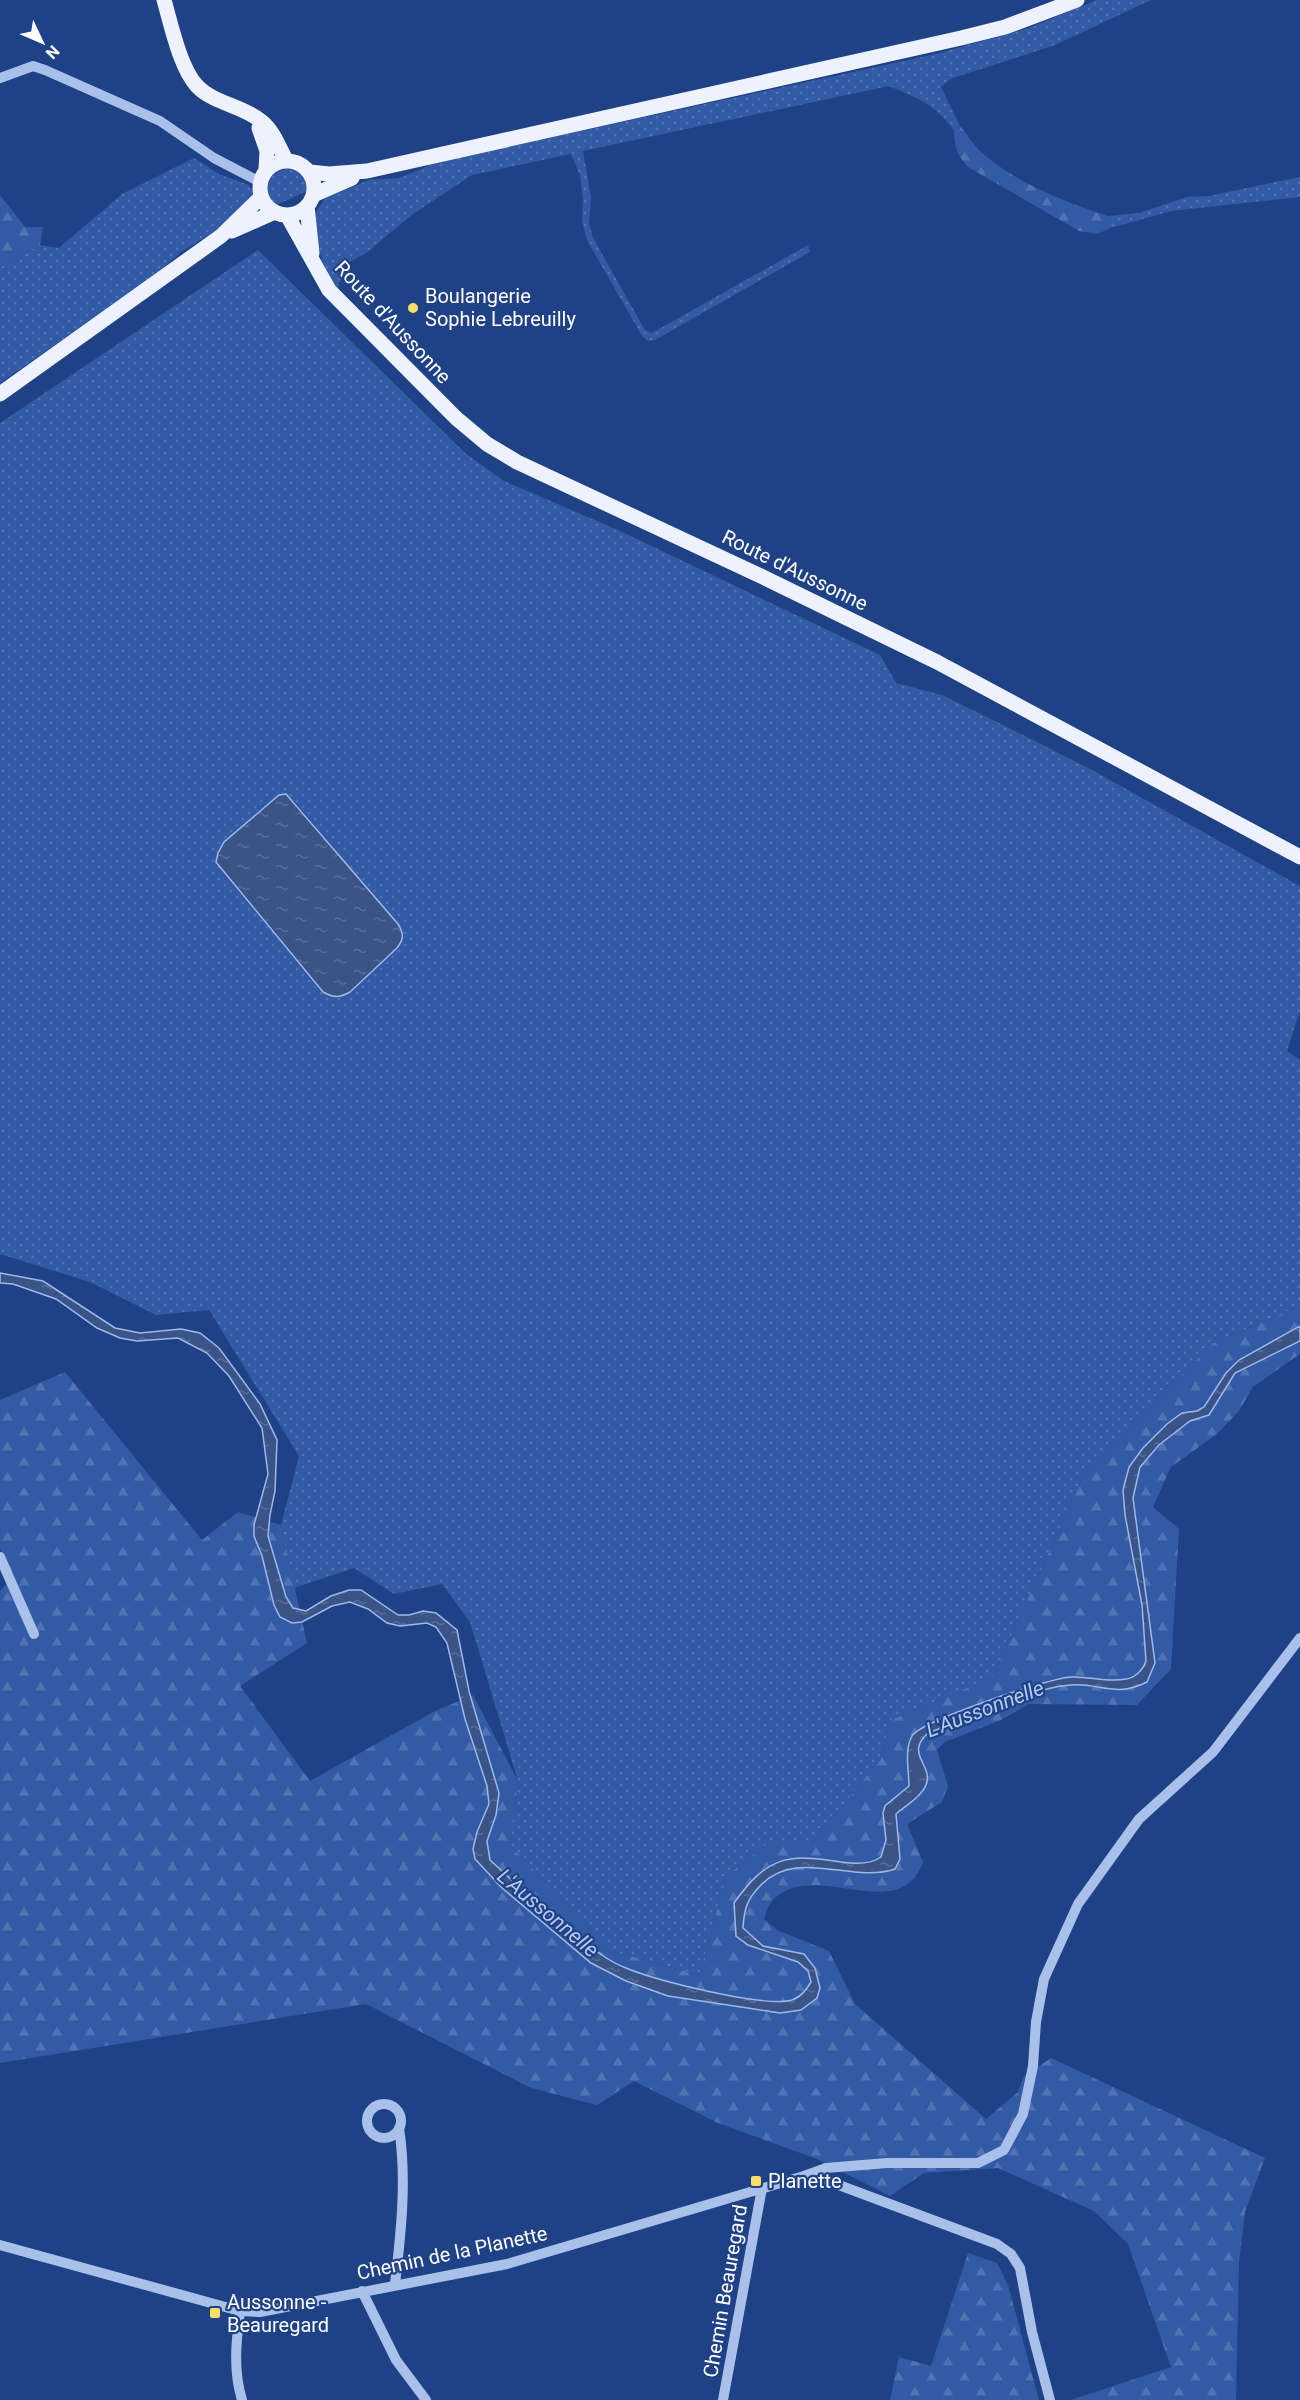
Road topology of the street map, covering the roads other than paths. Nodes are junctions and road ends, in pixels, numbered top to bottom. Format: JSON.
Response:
{"nodes":[{"id":1,"x":164,"y":0,"type":"edge"},
{"id":2,"x":1077,"y":0,"type":"edge"},
{"id":3,"x":0,"y":78,"type":"edge"},
{"id":4,"x":248,"y":113,"type":"junction"},
{"id":5,"x":286,"y":160,"type":"junction"},
{"id":6,"x":367,"y":171,"type":"junction"},
{"id":7,"x":310,"y":172,"type":"junction"},
{"id":8,"x":262,"y":183,"type":"junction"},
{"id":9,"x":310,"y":201,"type":"junction"},
{"id":10,"x":281,"y":214,"type":"junction"},
{"id":11,"x":221,"y":236,"type":"junction"},
{"id":12,"x":315,"y":268,"type":"junction"},
{"id":13,"x":0,"y":394,"type":"edge"},
{"id":14,"x":1300,"y":857,"type":"edge"},
{"id":15,"x":0,"y":1557,"type":"edge"},
{"id":16,"x":34,"y":1634,"type":"dead end"},
{"id":17,"x":1300,"y":1638,"type":"edge"},
{"id":18,"x":399,"y":2128,"type":"dead end"},
{"id":19,"x":804,"y":2176,"type":"junction"},
{"id":20,"x":762,"y":2188,"type":"junction"},
{"id":21,"x":0,"y":2245,"type":"edge"},
{"id":22,"x":395,"y":2284,"type":"junction"},
{"id":23,"x":362,"y":2291,"type":"junction"},
{"id":24,"x":240,"y":2311,"type":"junction"},
{"id":25,"x":242,"y":2400,"type":"edge"},
{"id":26,"x":426,"y":2400,"type":"edge"},
{"id":27,"x":723,"y":2400,"type":"edge"},
{"id":28,"x":1050,"y":2400,"type":"edge"}],
"edges":[{"from":1,"to":4,"type":"main road"},
{"from":2,"to":6,"type":"main road"},
{"from":3,"to":8,"type":"street"},
{"from":4,"to":5,"type":"main road"},
{"from":4,"to":8,"type":"main road"},
{"from":5,"to":7,"type":"main road"},
{"from":5,"to":8,"type":"main road"},
{"from":6,"to":7,"type":"main road"},
{"from":6,"to":9,"type":"main road"},
{"from":7,"to":9,"type":"main road"},
{"from":8,"to":10,"type":"main road"},
{"from":8,"to":11,"type":"main road"},
{"from":9,"to":10,"type":"main road"},
{"from":9,"to":12,"type":"main road","name":"Route d'Aussonne"},
{"from":10,"to":11,"type":"main road"},
{"from":10,"to":12,"type":"main road","name":"Route d'Aussonne"},
{"from":11,"to":13,"type":"main road"},
{"from":12,"to":14,"type":"main road","name":"Route d'Aussonne"},
{"from":15,"to":16,"type":"street"},
{"from":17,"to":19,"type":"street","name":"Chemin de la Planette"},
{"from":18,"to":22,"type":"street"},
{"from":19,"to":20,"type":"street","name":"Chemin de la Planette"},
{"from":19,"to":28,"type":"street"},
{"from":20,"to":22,"type":"street","name":"Chemin de la Planette"},
{"from":20,"to":27,"type":"street","name":"Chemin Beauregard"},
{"from":21,"to":24,"type":"street","name":"Chemin de la Planette"},
{"from":22,"to":23,"type":"street","name":"Chemin de la Planette"},
{"from":23,"to":24,"type":"street","name":"Chemin de la Planette"},
{"from":23,"to":26,"type":"street"},
{"from":24,"to":25,"type":"street"}]}
